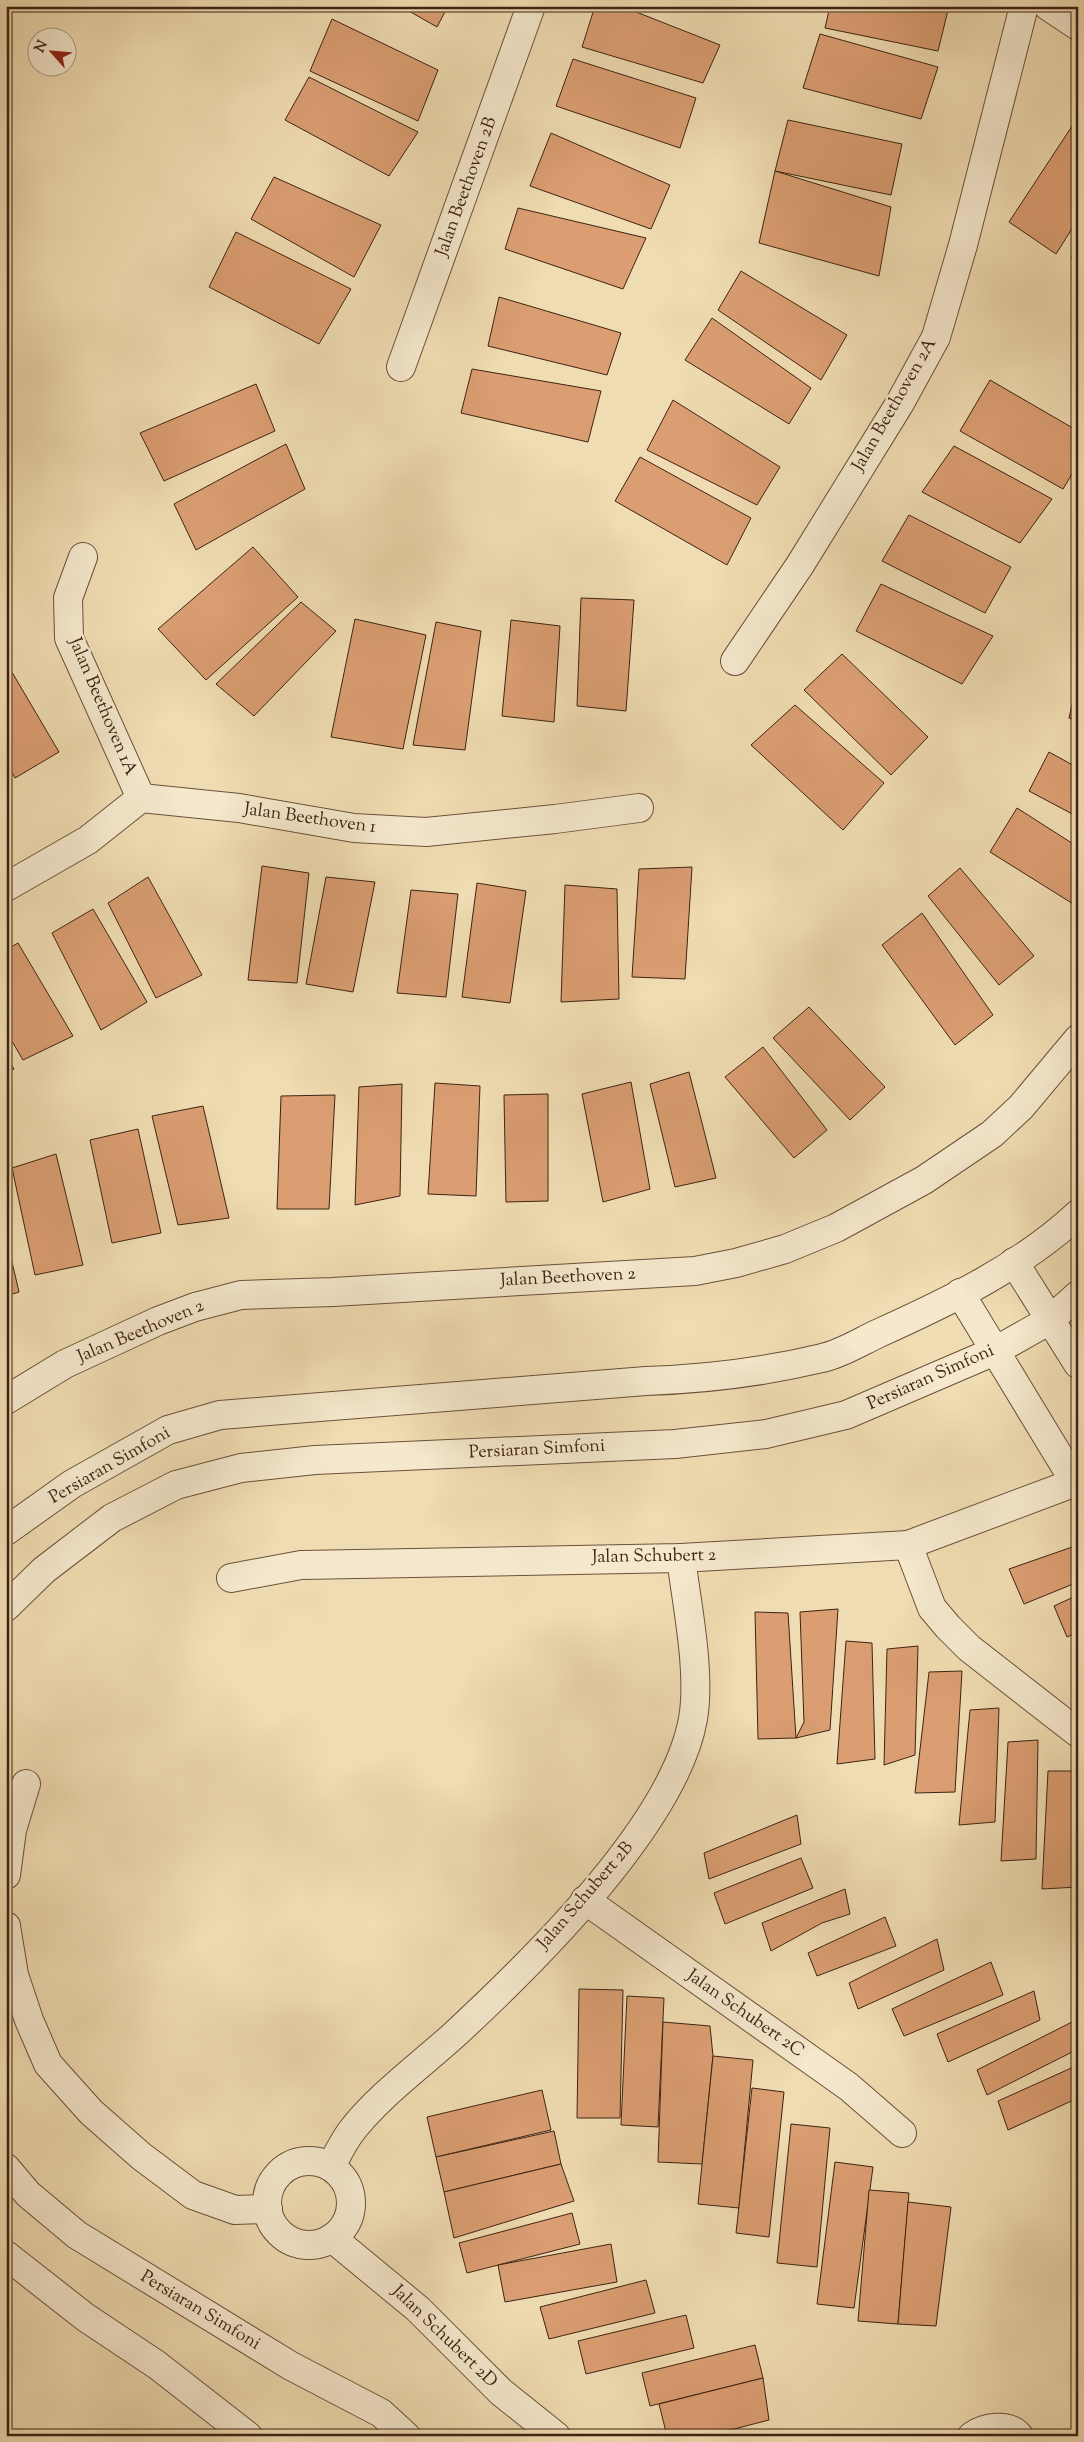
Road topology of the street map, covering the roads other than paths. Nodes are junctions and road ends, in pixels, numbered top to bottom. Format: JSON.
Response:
{"nodes":[{"id":1,"x":531,"y":6,"type":"edge"},
{"id":2,"x":1024,"y":6,"type":"edge"},
{"id":3,"x":1048,"y":6,"type":"edge"},
{"id":4,"x":1078,"y":26,"type":"edge"},
{"id":5,"x":401,"y":367,"type":"dead end"},
{"id":6,"x":83,"y":557,"type":"dead end"},
{"id":7,"x":735,"y":660,"type":"dead end"},
{"id":8,"x":141,"y":798,"type":"junction"},
{"id":9,"x":639,"y":808,"type":"dead end"},
{"id":10,"x":6,"y":887,"type":"edge"},
{"id":11,"x":1078,"y":1039,"type":"edge"},
{"id":12,"x":1078,"y":1214,"type":"edge"},
{"id":13,"x":1014,"y":1262,"type":"junction"},
{"id":14,"x":960,"y":1293,"type":"junction"},
{"id":15,"x":1078,"y":1295,"type":"edge"},
{"id":16,"x":1050,"y":1320,"type":"junction"},
{"id":17,"x":995,"y":1351,"type":"junction"},
{"id":18,"x":1078,"y":1364,"type":"edge"},
{"id":19,"x":6,"y":1400,"type":"edge"},
{"id":20,"x":1078,"y":1442,"type":"edge"},
{"id":21,"x":1070,"y":1483,"type":"edge"},
{"id":22,"x":6,"y":1531,"type":"edge"},
{"id":23,"x":908,"y":1545,"type":"junction"},
{"id":24,"x":681,"y":1558,"type":"junction"},
{"id":25,"x":231,"y":1578,"type":"dead end"},
{"id":26,"x":8,"y":1601,"type":"edge"},
{"id":27,"x":1078,"y":1733,"type":"edge"},
{"id":28,"x":26,"y":1784,"type":"dead end"},
{"id":29,"x":6,"y":1876,"type":"edge"},
{"id":30,"x":585,"y":1900,"type":"junction"},
{"id":31,"x":6,"y":1926,"type":"edge"},
{"id":32,"x":902,"y":2133,"type":"dead end"},
{"id":33,"x":331,"y":2166,"type":"junction"},
{"id":34,"x":6,"y":2168,"type":"edge"},
{"id":35,"x":268,"y":2208,"type":"junction"},
{"id":36,"x":332,"y":2238,"type":"junction"},
{"id":37,"x":6,"y":2254,"type":"edge"},
{"id":38,"x":248,"y":2436,"type":"edge"},
{"id":39,"x":406,"y":2436,"type":"edge"},
{"id":40,"x":556,"y":2436,"type":"edge"},
{"id":41,"x":972,"y":2436,"type":"edge"},
{"id":42,"x":1020,"y":2436,"type":"edge"}],
"edges":[{"from":1,"to":5,"type":"street","name":"Jalan Beethoven 2B"},
{"from":2,"to":7,"type":"street","name":"Jalan Beethoven 2A"},
{"from":3,"to":4,"type":"street"},
{"from":6,"to":8,"type":"street","name":"Jalan Beethoven 1A"},
{"from":8,"to":9,"type":"street","name":"Jalan Beethoven 1"},
{"from":8,"to":10,"type":"street"},
{"from":11,"to":19,"type":"street","name":"Jalan Beethoven 2"},
{"from":12,"to":13,"type":"street","name":"Persiaran Simfoni"},
{"from":13,"to":14,"type":"street","name":"Persiaran Simfoni"},
{"from":13,"to":16,"type":"street"},
{"from":14,"to":17,"type":"street"},
{"from":14,"to":22,"type":"street","name":"Persiaran Simfoni"},
{"from":15,"to":16,"type":"street","name":"Persiaran Simfoni"},
{"from":16,"to":17,"type":"street","name":"Persiaran Simfoni"},
{"from":16,"to":18,"type":"street"},
{"from":17,"to":21,"type":"street"},
{"from":17,"to":26,"type":"street","name":"Persiaran Simfoni"},
{"from":20,"to":21,"type":"street"},
{"from":21,"to":23,"type":"street","name":"Jalan Schubert 2"},
{"from":23,"to":24,"type":"street","name":"Jalan Schubert 2"},
{"from":23,"to":27,"type":"street"},
{"from":24,"to":25,"type":"street","name":"Jalan Schubert 2"},
{"from":24,"to":30,"type":"street","name":"Jalan Schubert 2B"},
{"from":28,"to":29,"type":"street"},
{"from":30,"to":32,"type":"street","name":"Jalan Schubert 2C"},
{"from":30,"to":33,"type":"street","name":"Jalan Schubert 2B"},
{"from":31,"to":35,"type":"street"},
{"from":33,"to":35,"type":"street"},
{"from":33,"to":36,"type":"street"},
{"from":34,"to":39,"type":"street","name":"Persiaran Simfoni"},
{"from":35,"to":36,"type":"street"},
{"from":36,"to":40,"type":"street","name":"Jalan Schubert 2D"},
{"from":37,"to":38,"type":"street"},
{"from":41,"to":42,"type":"street"}]}
